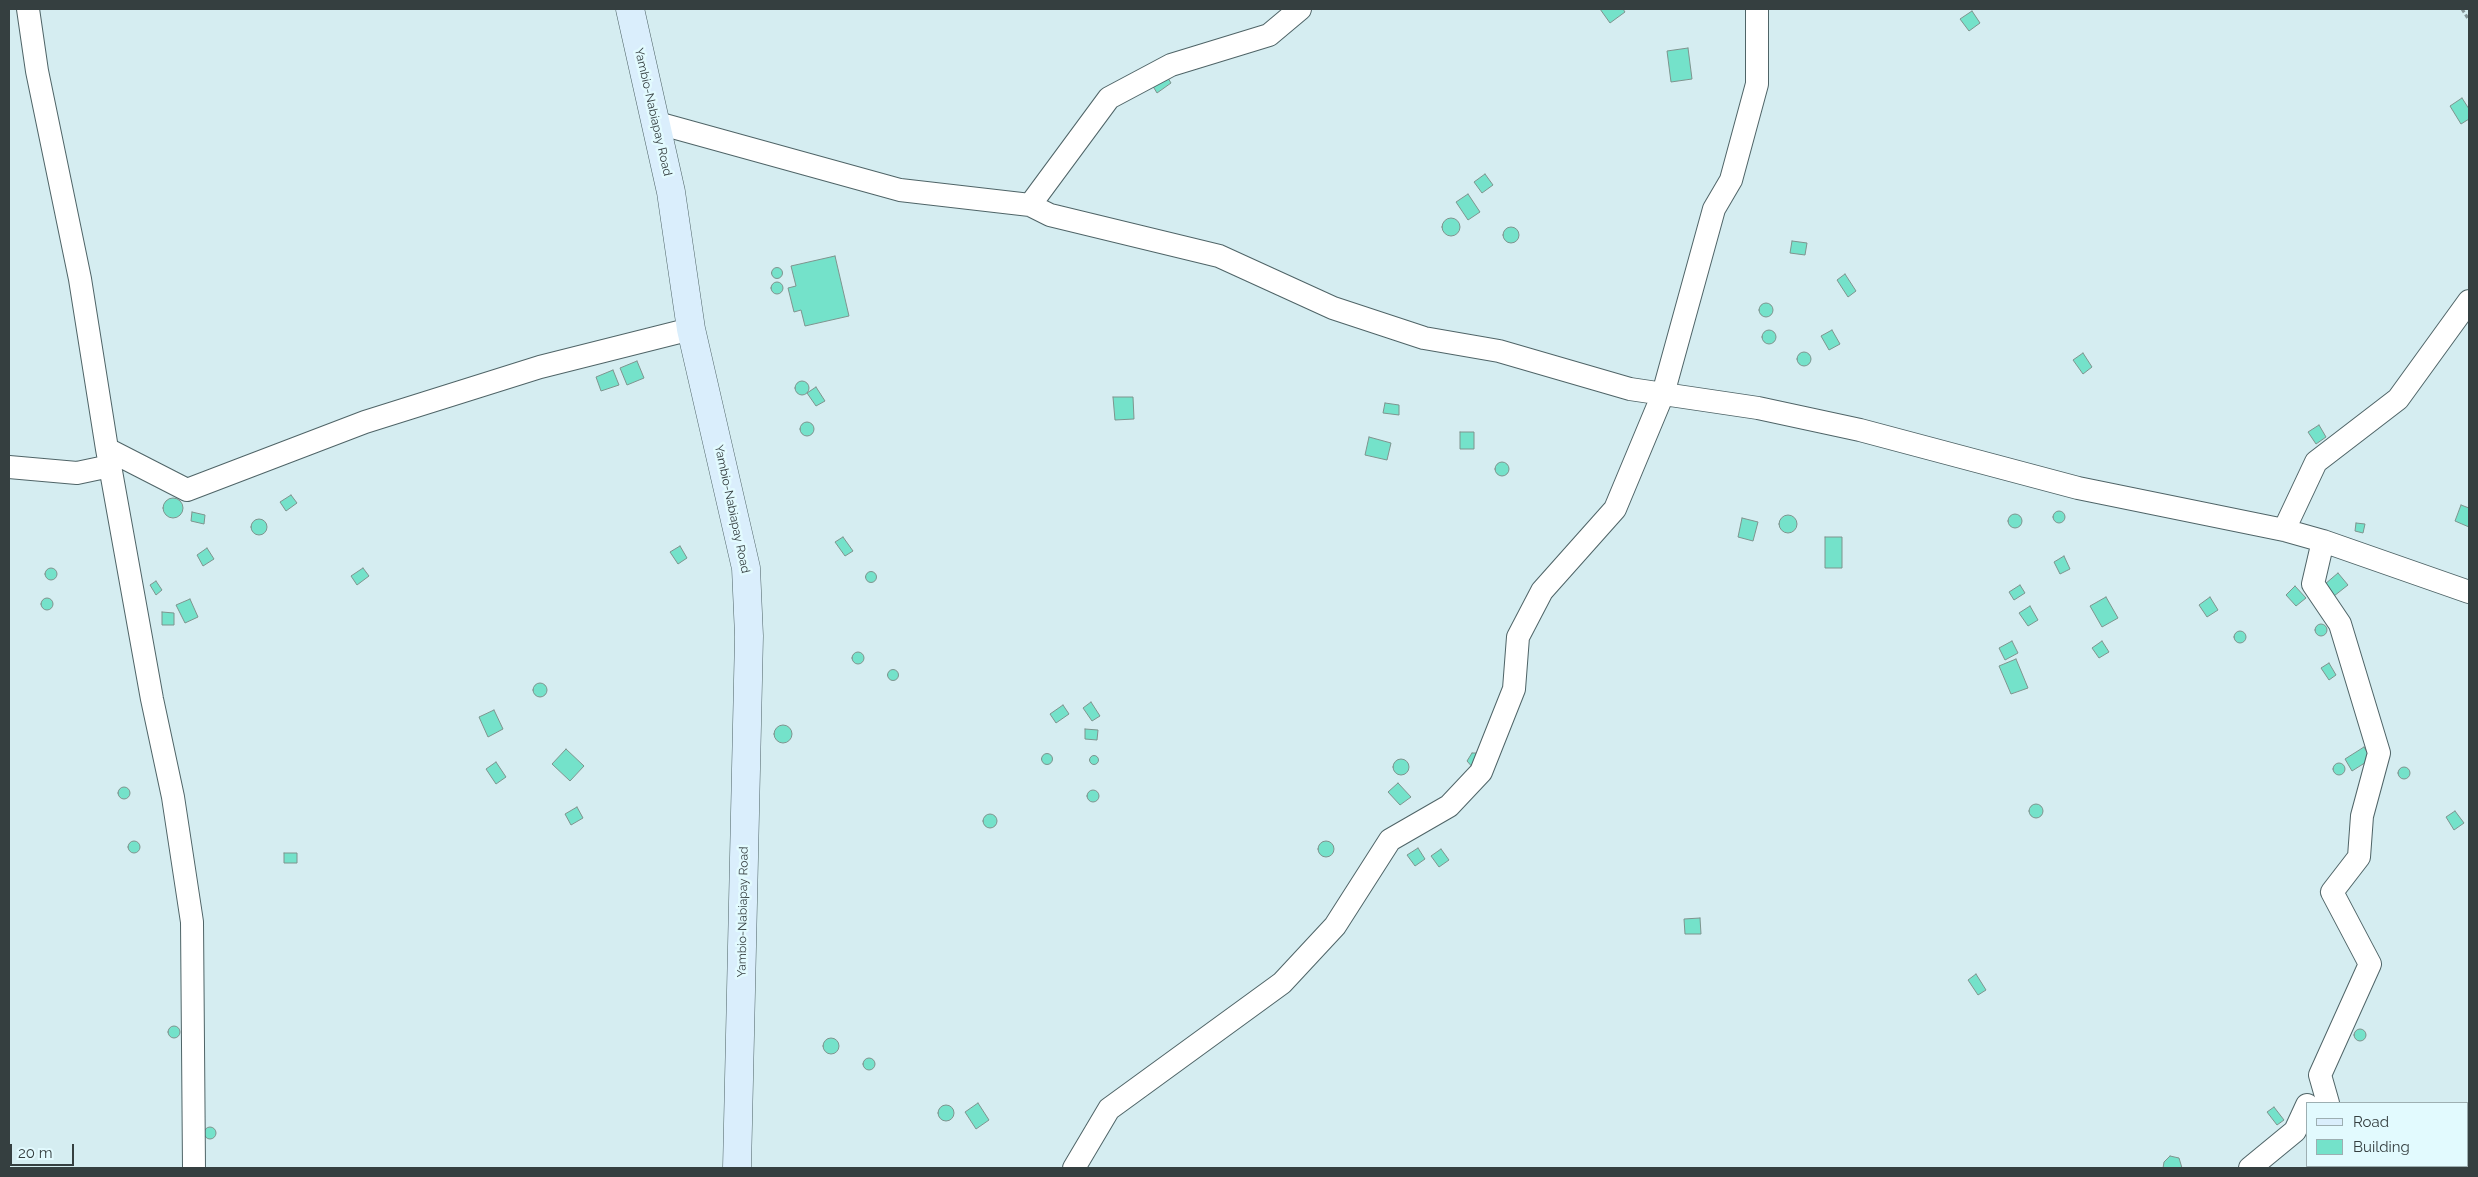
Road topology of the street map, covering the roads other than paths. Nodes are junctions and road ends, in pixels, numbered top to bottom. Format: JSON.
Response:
{"nodes":[{"id":1,"x":28,"y":9,"type":"edge"},
{"id":2,"x":630,"y":9,"type":"edge"},
{"id":3,"x":1300,"y":9,"type":"edge"},
{"id":4,"x":1757,"y":9,"type":"edge"},
{"id":5,"x":654,"y":122,"type":"junction"},
{"id":6,"x":1030,"y":205,"type":"junction"},
{"id":7,"x":2469,"y":302,"type":"edge"},
{"id":8,"x":691,"y":329,"type":"junction"},
{"id":9,"x":1663,"y":394,"type":"junction"},
{"id":10,"x":108,"y":457,"type":"junction"},
{"id":11,"x":9,"y":467,"type":"edge"},
{"id":12,"x":2284,"y":530,"type":"junction"},
{"id":13,"x":2322,"y":541,"type":"junction"},
{"id":14,"x":2469,"y":592,"type":"edge"},
{"id":15,"x":2320,"y":1076,"type":"junction"},
{"id":16,"x":2308,"y":1102,"type":"edge"},
{"id":17,"x":2328,"y":1102,"type":"edge"},
{"id":18,"x":2306,"y":1106,"type":"edge"},
{"id":19,"x":194,"y":1168,"type":"edge"},
{"id":20,"x":737,"y":1168,"type":"edge"},
{"id":21,"x":1074,"y":1168,"type":"edge"},
{"id":22,"x":2250,"y":1168,"type":"edge"}],
"edges":[{"from":1,"to":10,"type":"street"},
{"from":2,"to":5,"type":"main road","name":"Yambio-Nabiapay Road"},
{"from":3,"to":6,"type":"street"},
{"from":4,"to":9,"type":"street"},
{"from":5,"to":6,"type":"street"},
{"from":5,"to":8,"type":"main road","name":"Yambio-Nabiapay Road"},
{"from":6,"to":9,"type":"street"},
{"from":7,"to":12,"type":"street"},
{"from":8,"to":10,"type":"street"},
{"from":8,"to":20,"type":"main road","name":"Yambio-Nabiapay Road"},
{"from":9,"to":12,"type":"street"},
{"from":9,"to":21,"type":"street"},
{"from":10,"to":11,"type":"street"},
{"from":10,"to":19,"type":"street"},
{"from":12,"to":13,"type":"street"},
{"from":13,"to":14,"type":"street"},
{"from":13,"to":15,"type":"street"},
{"from":15,"to":16,"type":"street"},
{"from":15,"to":17,"type":"street"},
{"from":18,"to":22,"type":"street"}]}
